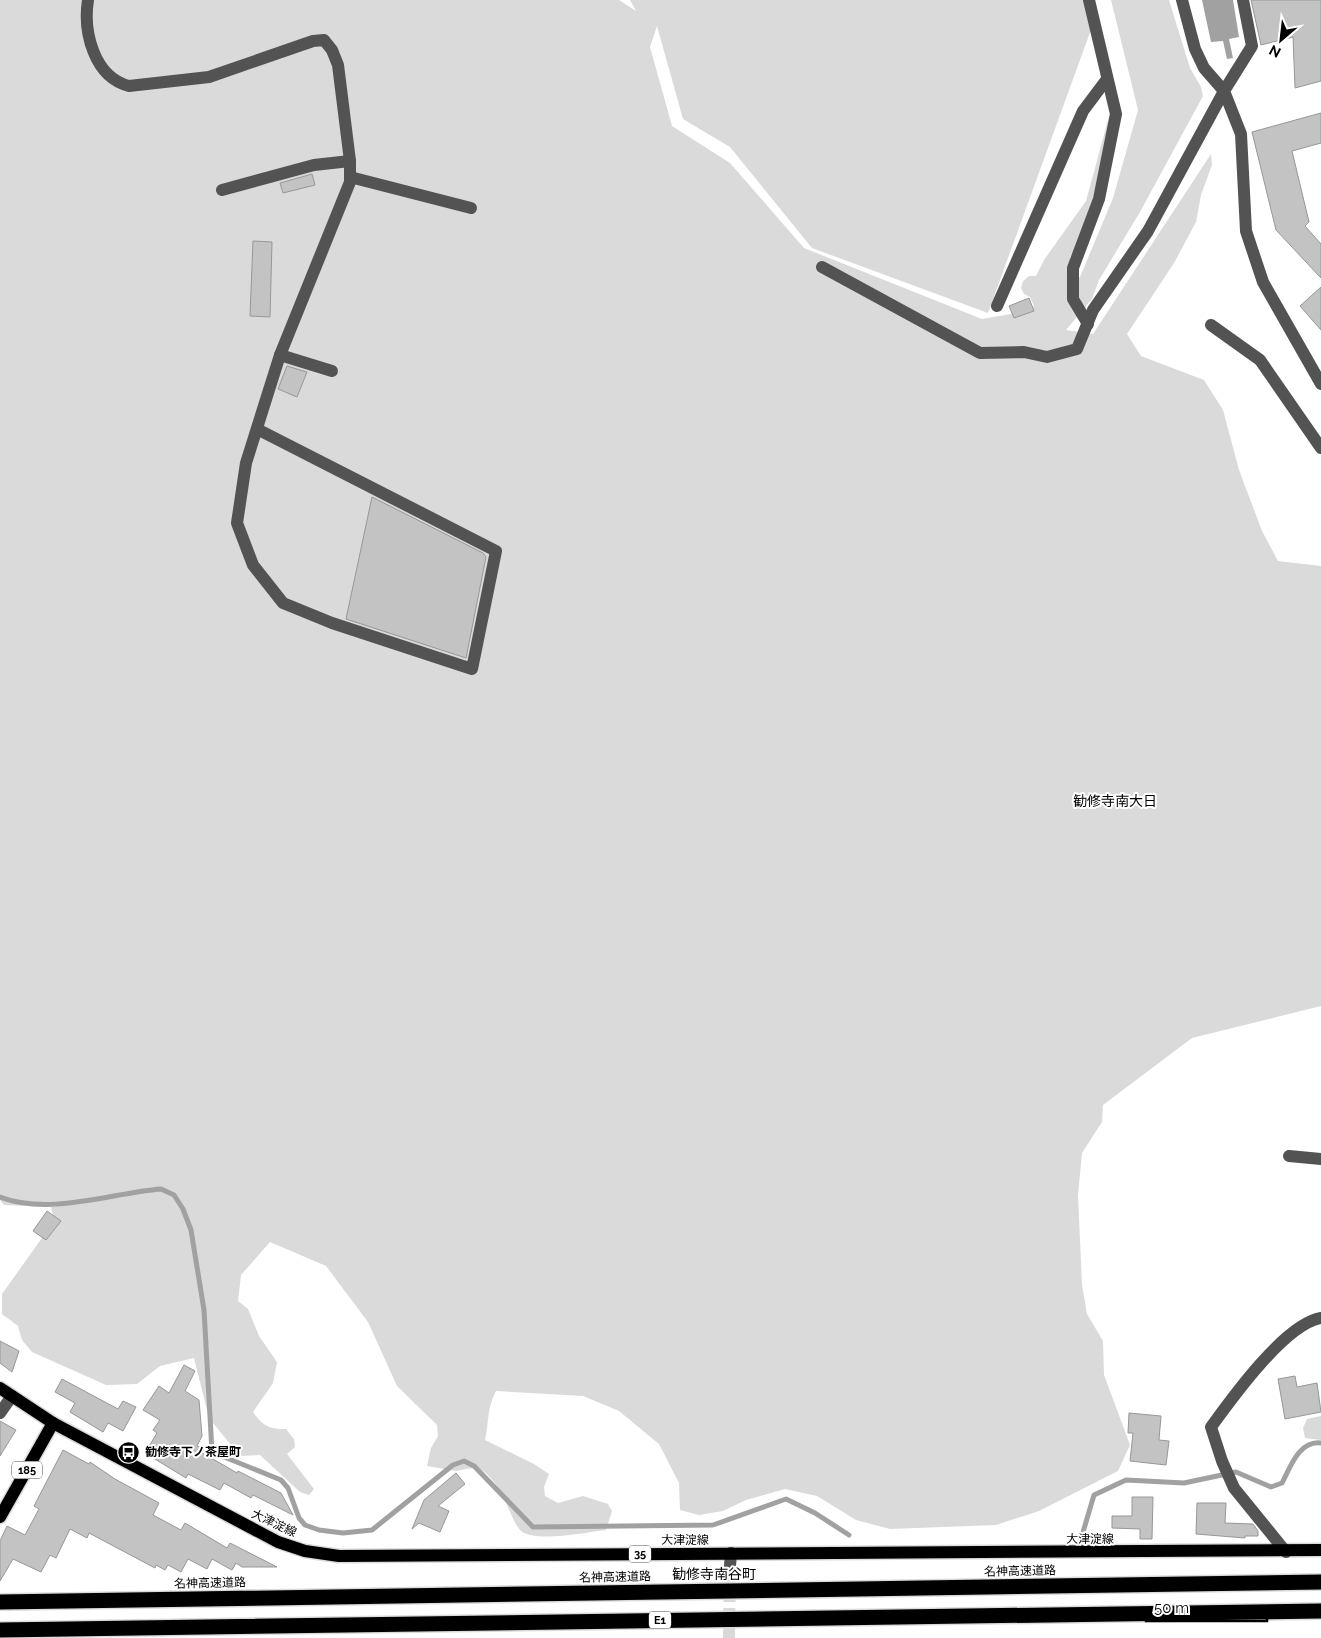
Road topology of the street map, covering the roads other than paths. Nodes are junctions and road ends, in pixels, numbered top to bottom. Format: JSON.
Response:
{"nodes":[{"id":1,"x":88,"y":0,"type":"edge"},
{"id":2,"x":1089,"y":0,"type":"edge"},
{"id":3,"x":1182,"y":0,"type":"edge"},
{"id":4,"x":1244,"y":0,"type":"edge"},
{"id":5,"x":1107,"y":79,"type":"junction"},
{"id":6,"x":1224,"y":90,"type":"junction"},
{"id":7,"x":350,"y":161,"type":"junction"},
{"id":8,"x":350,"y":177,"type":"junction"},
{"id":9,"x":222,"y":190,"type":"dead end"},
{"id":10,"x":471,"y":208,"type":"dead end"},
{"id":11,"x":822,"y":267,"type":"dead end"},
{"id":12,"x":998,"y":306,"type":"dead end"},
{"id":13,"x":1088,"y":324,"type":"junction"},
{"id":14,"x":1211,"y":325,"type":"dead end"},
{"id":15,"x":280,"y":355,"type":"junction"},
{"id":16,"x":332,"y":371,"type":"dead end"},
{"id":17,"x":1321,"y":384,"type":"edge"},
{"id":18,"x":257,"y":429,"type":"junction"},
{"id":19,"x":1321,"y":448,"type":"edge"},
{"id":20,"x":1289,"y":1156,"type":"dead end"},
{"id":21,"x":1321,"y":1159,"type":"edge"},
{"id":22,"x":1321,"y":1318,"type":"edge"},
{"id":23,"x":0,"y":1388,"type":"edge"},
{"id":24,"x":12,"y":1396,"type":"junction"},
{"id":25,"x":0,"y":1413,"type":"edge"},
{"id":26,"x":53,"y":1423,"type":"junction"},
{"id":27,"x":0,"y":1517,"type":"edge"},
{"id":28,"x":1321,"y":1550,"type":"edge"},
{"id":29,"x":1286,"y":1552,"type":"junction"},
{"id":30,"x":1321,"y":1582,"type":"edge"},
{"id":31,"x":0,"y":1602,"type":"edge"},
{"id":32,"x":1321,"y":1611,"type":"edge"},
{"id":33,"x":0,"y":1630,"type":"edge"}],
"edges":[{"from":1,"to":7,"type":"street"},
{"from":2,"to":5,"type":"street"},
{"from":3,"to":6,"type":"street"},
{"from":4,"to":6,"type":"street"},
{"from":5,"to":12,"type":"street"},
{"from":5,"to":13,"type":"street"},
{"from":6,"to":13,"type":"street"},
{"from":6,"to":17,"type":"street"},
{"from":7,"to":8,"type":"street"},
{"from":7,"to":9,"type":"street"},
{"from":8,"to":10,"type":"street"},
{"from":8,"to":15,"type":"street"},
{"from":11,"to":13,"type":"street"},
{"from":14,"to":19,"type":"street"},
{"from":15,"to":16,"type":"street"},
{"from":15,"to":18,"type":"street"},
{"from":18,"to":18,"type":"street"},
{"from":20,"to":21,"type":"street"},
{"from":22,"to":29,"type":"street"},
{"from":23,"to":24,"type":"main road","name":"大津淀線","number":"35"},
{"from":24,"to":25,"type":"street"},
{"from":24,"to":26,"type":"main road","name":"大津淀線","number":"35"},
{"from":26,"to":27,"type":"main road","number":"185"},
{"from":26,"to":29,"type":"main road","name":"大津淀線","number":"35"},
{"from":28,"to":29,"type":"main road","name":"大津淀線","number":"35"},
{"from":30,"to":31,"type":"highway","name":"名神高速道路"},
{"from":32,"to":33,"type":"highway","number":"E1"}]}
